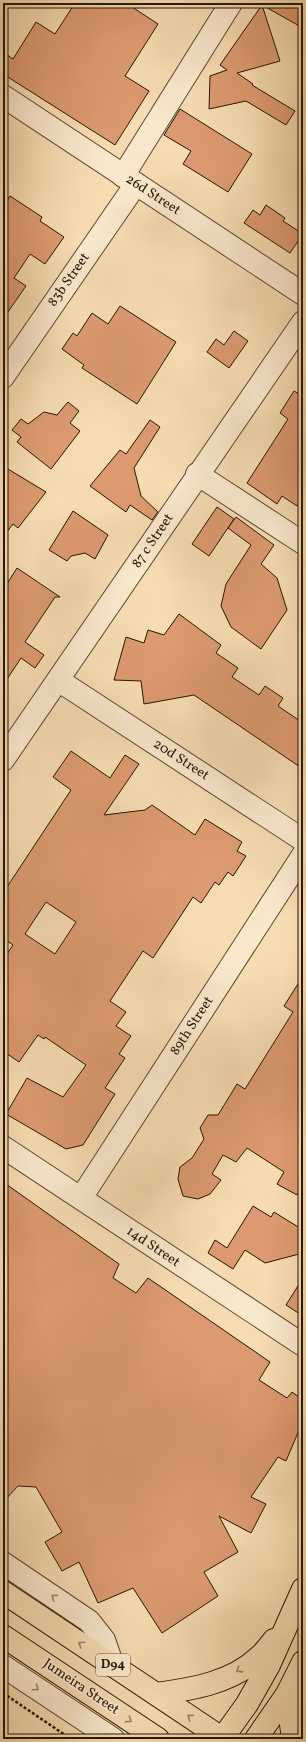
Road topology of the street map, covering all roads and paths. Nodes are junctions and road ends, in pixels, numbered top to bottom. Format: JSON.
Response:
{"nodes":[{"id":1,"x":231,"y":3,"type":"edge"},
{"id":2,"x":3,"y":96,"type":"edge"},
{"id":3,"x":130,"y":180,"type":"junction"},
{"id":4,"x":303,"y":294,"type":"edge"},
{"id":5,"x":303,"y":322,"type":"edge"},
{"id":6,"x":3,"y":377,"type":"edge"},
{"id":7,"x":197,"y":474,"type":"junction"},
{"id":8,"x":303,"y":543,"type":"edge"},
{"id":9,"x":58,"y":680,"type":"junction"},
{"id":10,"x":3,"y":760,"type":"edge"},
{"id":11,"x":303,"y":840,"type":"edge"},
{"id":12,"x":303,"y":855,"type":"edge"},
{"id":13,"x":3,"y":1148,"type":"edge"},
{"id":14,"x":80,"y":1198,"type":"junction"},
{"id":15,"x":303,"y":1345,"type":"edge"},
{"id":16,"x":3,"y":1563,"type":"edge"},
{"id":17,"x":303,"y":1589,"type":"edge"},
{"id":18,"x":3,"y":1592,"type":"edge"},
{"id":19,"x":288,"y":1624,"type":"junction"},
{"id":20,"x":3,"y":1636,"type":"edge"},
{"id":21,"x":303,"y":1662,"type":"edge"},
{"id":22,"x":3,"y":1666,"type":"edge"},
{"id":23,"x":114,"y":1666,"type":"junction"},
{"id":24,"x":3,"y":1693,"type":"edge"},
{"id":25,"x":156,"y":1694,"type":"junction"},
{"id":26,"x":287,"y":1694,"type":"junction"},
{"id":27,"x":107,"y":1737,"type":"edge"},
{"id":28,"x":71,"y":1739,"type":"edge"},
{"id":29,"x":158,"y":1739,"type":"edge"},
{"id":30,"x":222,"y":1739,"type":"edge"},
{"id":31,"x":256,"y":1739,"type":"edge"},
{"id":32,"x":293,"y":1739,"type":"edge"}],
"edges":[{"from":1,"to":3,"type":"street","name":"83b Street"},
{"from":2,"to":3,"type":"street","name":"26d Street"},
{"from":3,"to":4,"type":"street","name":"26d Street"},
{"from":3,"to":6,"type":"street","name":"83b Street"},
{"from":5,"to":7,"type":"street","name":"87 c Street"},
{"from":7,"to":8,"type":"street"},
{"from":7,"to":9,"type":"street","name":"87 c Street"},
{"from":9,"to":10,"type":"street","name":"87 c Street"},
{"from":9,"to":11,"type":"street","name":"20d Street"},
{"from":12,"to":14,"type":"street","name":"89th Street"},
{"from":13,"to":14,"type":"street","name":"14d Street"},
{"from":14,"to":15,"type":"street","name":"14d Street"},
{"from":23,"to":16,"type":"street","one_way":true},
{"from":17,"to":19,"type":"main road"},
{"from":23,"to":18,"type":"main road","number":"D94","one_way":true},
{"from":19,"to":25,"type":"main road","one_way":true},
{"from":19,"to":30,"type":"main road"},
{"from":20,"to":29,"type":"main road","name":"Jumeira Street","number":"D94","one_way":true},
{"from":21,"to":26,"type":"main road"},
{"from":22,"to":27,"type":"street","one_way":true},
{"from":23,"to":25,"type":"main road","number":"D94"},
{"from":24,"to":28,"type":"path"},
{"from":30,"to":25,"type":"main road","number":"D94","one_way":true},
{"from":26,"to":31,"type":"main road"},
{"from":26,"to":32,"type":"main road"}]}
